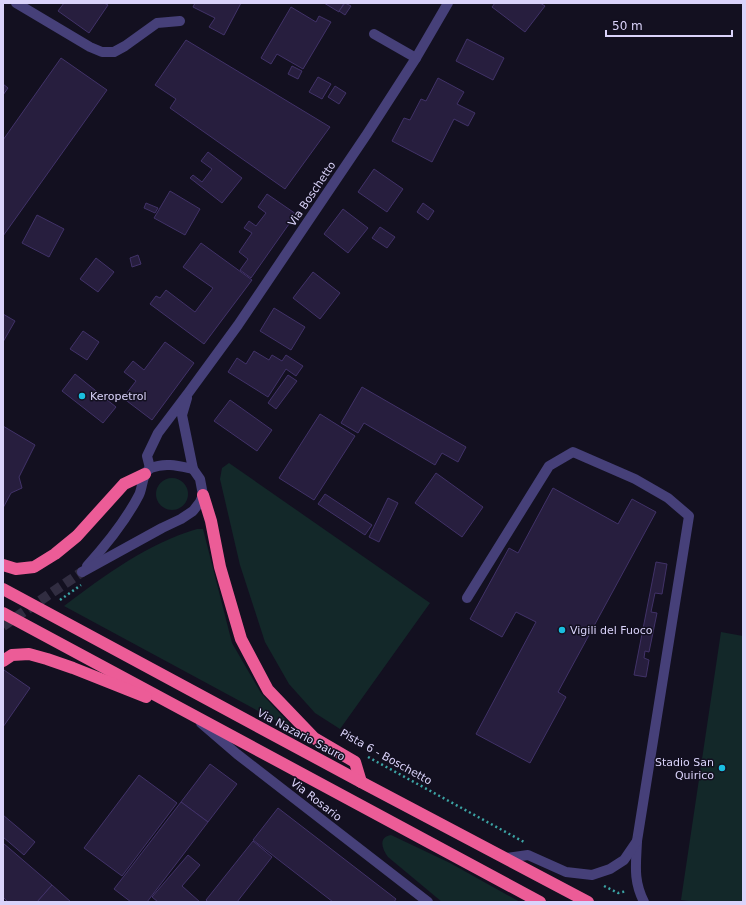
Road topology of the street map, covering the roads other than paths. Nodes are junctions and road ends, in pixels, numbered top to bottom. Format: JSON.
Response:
{"nodes":[{"id":1,"x":16,"y":3,"type":"edge"},
{"id":2,"x":448,"y":3,"type":"edge"},
{"id":3,"x":180,"y":21,"type":"dead end"},
{"id":4,"x":374,"y":34,"type":"dead end"},
{"id":5,"x":416,"y":58,"type":"junction"},
{"id":6,"x":189,"y":392,"type":"junction"},
{"id":7,"x":193,"y":469,"type":"junction"},
{"id":8,"x":147,"y":471,"type":"junction"},
{"id":9,"x":203,"y":495,"type":"junction"},
{"id":10,"x":3,"y":565,"type":"edge"},
{"id":11,"x":3,"y":589,"type":"edge"},
{"id":12,"x":467,"y":598,"type":"dead end"},
{"id":13,"x":3,"y":613,"type":"edge"},
{"id":14,"x":3,"y":661,"type":"edge"},
{"id":15,"x":192,"y":715,"type":"junction"},
{"id":16,"x":361,"y":782,"type":"junction"},
{"id":17,"x":637,"y":842,"type":"junction"},
{"id":18,"x":506,"y":858,"type":"junction"},
{"id":19,"x":428,"y":902,"type":"edge"},
{"id":20,"x":540,"y":902,"type":"edge"},
{"id":21,"x":588,"y":902,"type":"edge"},
{"id":22,"x":644,"y":902,"type":"edge"}],
"edges":[{"from":1,"to":3,"type":"street"},
{"from":2,"to":5,"type":"street","name":"Via Boschetto"},
{"from":4,"to":5,"type":"street"},
{"from":5,"to":6,"type":"street","name":"Via Boschetto"},
{"from":6,"to":7,"type":"street"},
{"from":6,"to":8,"type":"street","name":"Via Boschetto"},
{"from":7,"to":8,"type":"street"},
{"from":7,"to":9,"type":"street"},
{"from":8,"to":9,"type":"street","name":"Via Boschetto"},
{"from":8,"to":10,"type":"highway"},
{"from":9,"to":16,"type":"highway"},
{"from":11,"to":16,"type":"highway","name":"Via Nazario Sauro"},
{"from":12,"to":17,"type":"street"},
{"from":13,"to":15,"type":"highway"},
{"from":14,"to":15,"type":"highway"},
{"from":15,"to":19,"type":"street","name":"Via Rosario"},
{"from":15,"to":20,"type":"highway"},
{"from":16,"to":18,"type":"highway","name":"Via Nazario Sauro"},
{"from":17,"to":18,"type":"street"},
{"from":17,"to":22,"type":"street"},
{"from":18,"to":21,"type":"highway","name":"Via Nazario Sauro"}]}
